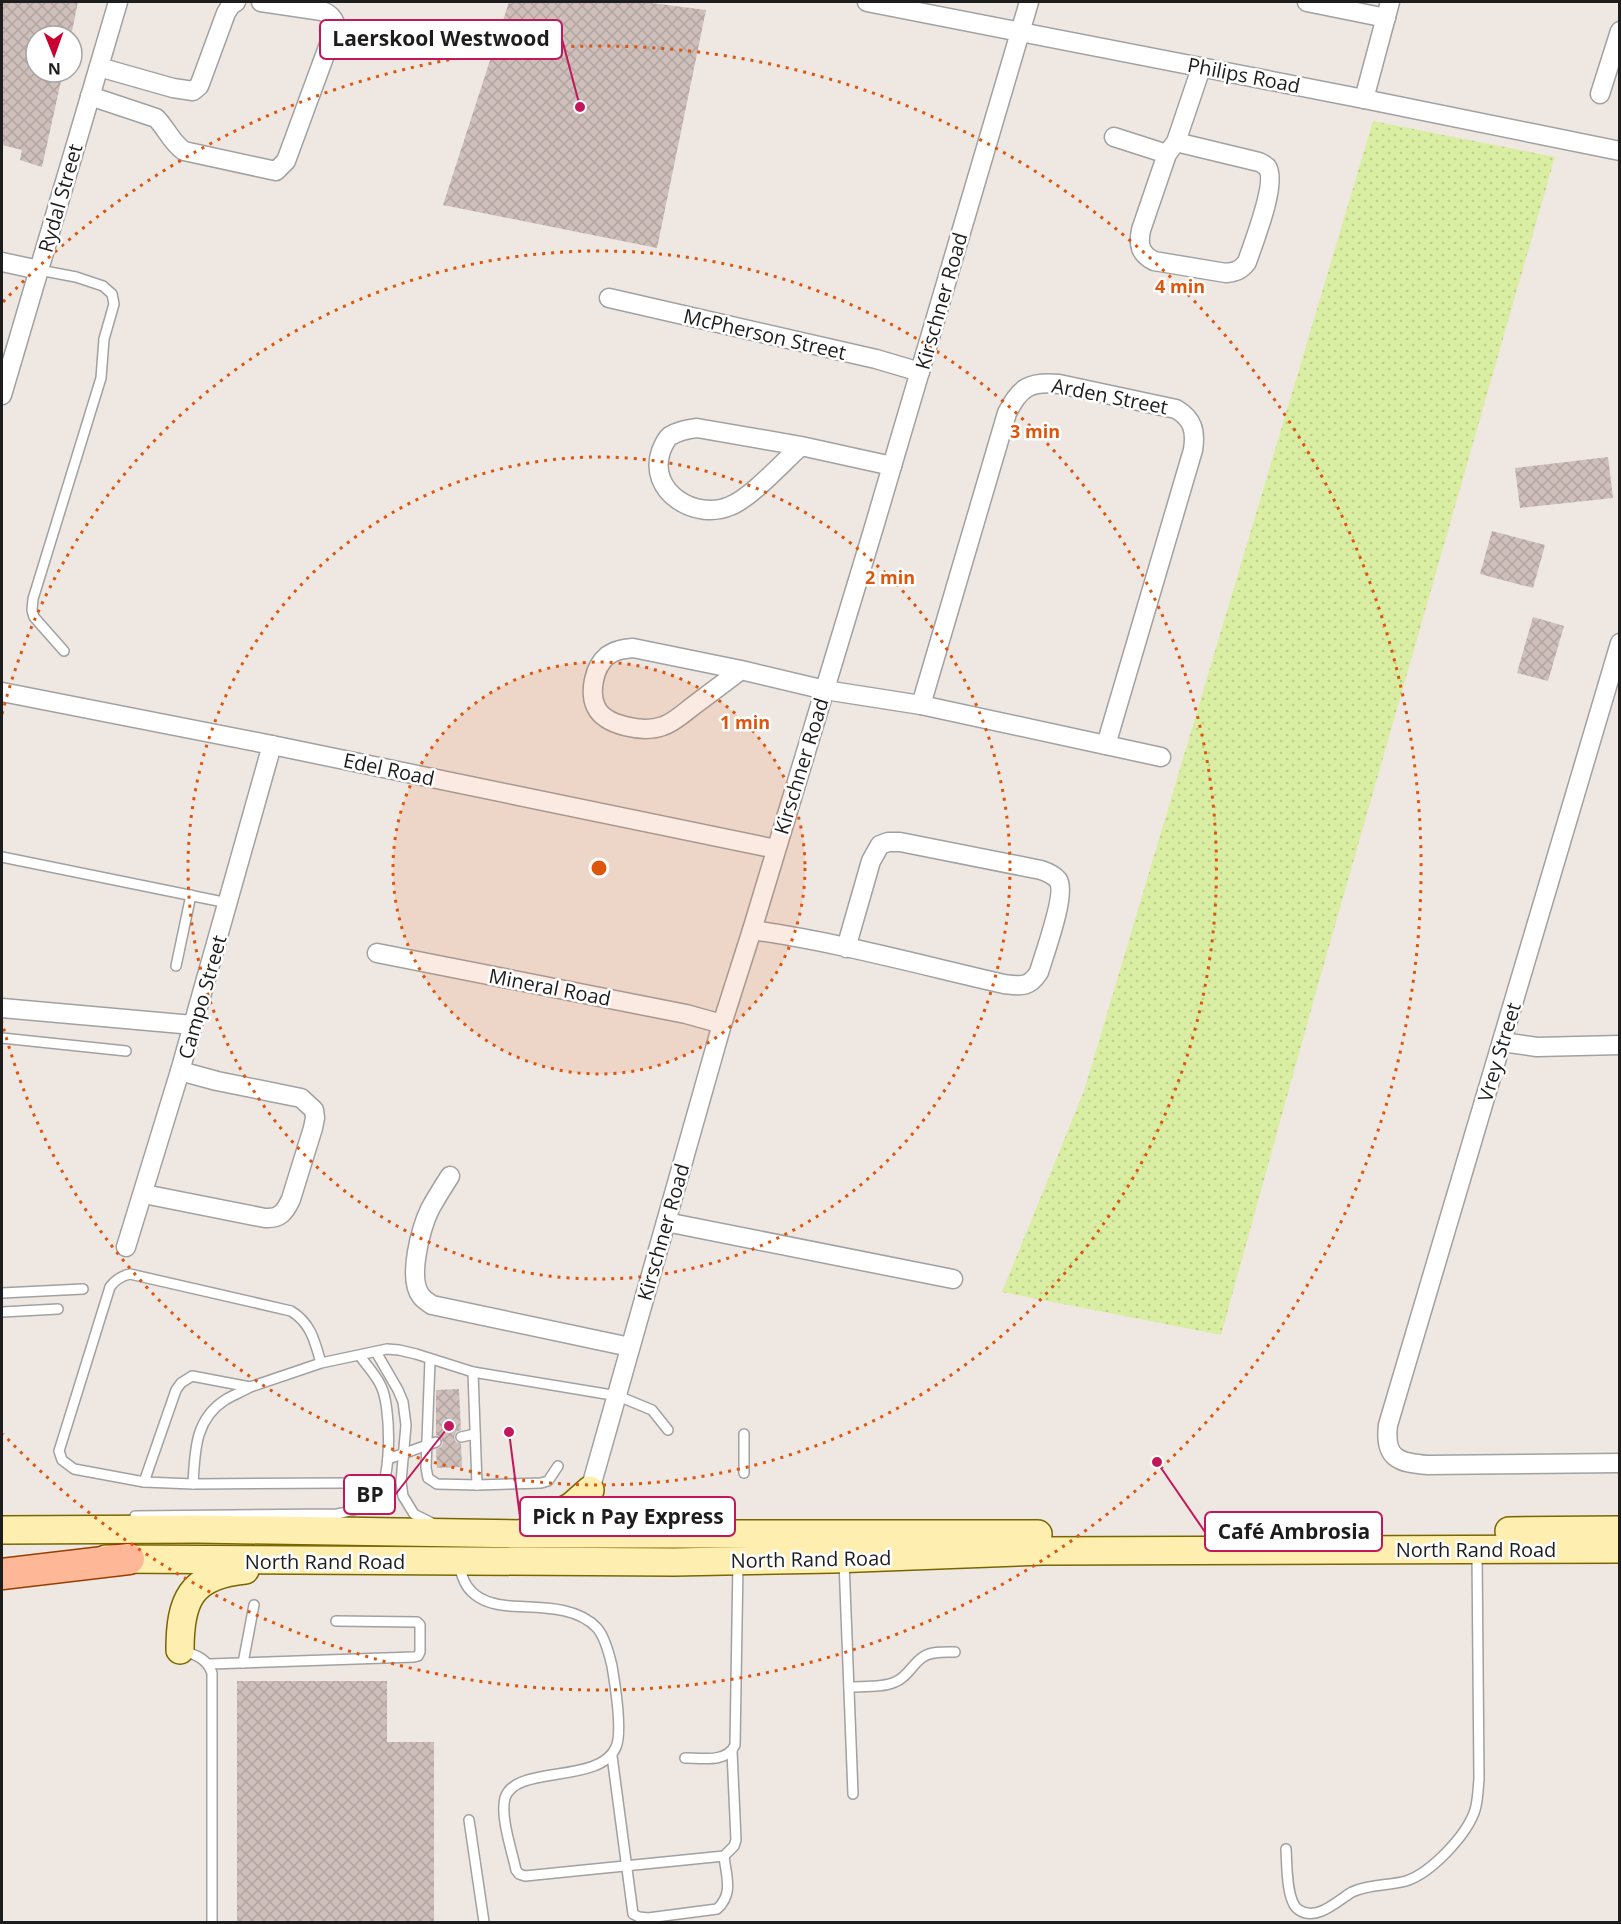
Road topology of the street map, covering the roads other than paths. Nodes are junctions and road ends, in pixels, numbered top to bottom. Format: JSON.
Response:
{"nodes":[{"id":1,"x":118,"y":2,"type":"edge"},
{"id":2,"x":236,"y":2,"type":"edge"},
{"id":3,"x":261,"y":2,"type":"edge"},
{"id":4,"x":867,"y":2,"type":"edge"},
{"id":5,"x":1029,"y":2,"type":"edge"},
{"id":6,"x":1307,"y":2,"type":"edge"},
{"id":7,"x":1388,"y":10,"type":"edge"},
{"id":8,"x":1020,"y":31,"type":"junction"},
{"id":9,"x":1620,"y":31,"type":"edge"},
{"id":10,"x":99,"y":67,"type":"junction"},
{"id":11,"x":1201,"y":68,"type":"junction"},
{"id":12,"x":1600,"y":94,"type":"dead end"},
{"id":13,"x":90,"y":96,"type":"junction"},
{"id":14,"x":1364,"y":99,"type":"junction"},
{"id":15,"x":1114,"y":136,"type":"dead end"},
{"id":16,"x":1171,"y":148,"type":"junction"},
{"id":17,"x":1620,"y":151,"type":"edge"},
{"id":18,"x":2,"y":262,"type":"edge"},
{"id":19,"x":39,"y":270,"type":"junction"},
{"id":20,"x":609,"y":298,"type":"dead end"},
{"id":21,"x":920,"y":372,"type":"junction"},
{"id":22,"x":2,"y":395,"type":"edge"},
{"id":23,"x":801,"y":446,"type":"junction"},
{"id":24,"x":892,"y":466,"type":"junction"},
{"id":25,"x":1620,"y":643,"type":"edge"},
{"id":26,"x":64,"y":651,"type":"dead end"},
{"id":27,"x":741,"y":670,"type":"junction"},
{"id":28,"x":825,"y":690,"type":"junction"},
{"id":29,"x":2,"y":692,"type":"edge"},
{"id":30,"x":921,"y":705,"type":"junction"},
{"id":31,"x":272,"y":745,"type":"junction"},
{"id":32,"x":1106,"y":745,"type":"junction"},
{"id":33,"x":1161,"y":757,"type":"dead end"},
{"id":34,"x":776,"y":849,"type":"junction"},
{"id":35,"x":2,"y":857,"type":"edge"},
{"id":36,"x":191,"y":895,"type":"junction"},
{"id":37,"x":229,"y":903,"type":"junction"},
{"id":38,"x":752,"y":930,"type":"junction"},
{"id":39,"x":846,"y":948,"type":"junction"},
{"id":40,"x":377,"y":953,"type":"dead end"},
{"id":41,"x":176,"y":966,"type":"dead end"},
{"id":42,"x":2,"y":1008,"type":"edge"},
{"id":43,"x":722,"y":1024,"type":"junction"},
{"id":44,"x":193,"y":1025,"type":"junction"},
{"id":45,"x":2,"y":1038,"type":"edge"},
{"id":46,"x":1502,"y":1042,"type":"junction"},
{"id":47,"x":1620,"y":1045,"type":"edge"},
{"id":48,"x":126,"y":1051,"type":"dead end"},
{"id":49,"x":180,"y":1071,"type":"junction"},
{"id":50,"x":450,"y":1176,"type":"dead end"},
{"id":51,"x":144,"y":1194,"type":"junction"},
{"id":52,"x":666,"y":1222,"type":"junction"},
{"id":53,"x":126,"y":1247,"type":"dead end"},
{"id":54,"x":953,"y":1279,"type":"dead end"},
{"id":55,"x":82,"y":1289,"type":"dead end"},
{"id":56,"x":2,"y":1293,"type":"edge"},
{"id":57,"x":58,"y":1309,"type":"dead end"},
{"id":58,"x":2,"y":1312,"type":"edge"},
{"id":59,"x":630,"y":1347,"type":"junction"},
{"id":60,"x":376,"y":1352,"type":"junction"},
{"id":61,"x":360,"y":1356,"type":"junction"},
{"id":62,"x":430,"y":1360,"type":"junction"},
{"id":63,"x":321,"y":1364,"type":"junction"},
{"id":64,"x":473,"y":1372,"type":"junction"},
{"id":65,"x":250,"y":1388,"type":"junction"},
{"id":66,"x":618,"y":1396,"type":"junction"},
{"id":67,"x":668,"y":1430,"type":"dead end"},
{"id":68,"x":475,"y":1434,"type":"junction"},
{"id":69,"x":744,"y":1434,"type":"dead end"},
{"id":70,"x":461,"y":1437,"type":"dead end"},
{"id":71,"x":431,"y":1443,"type":"junction"},
{"id":72,"x":404,"y":1452,"type":"junction"},
{"id":73,"x":388,"y":1459,"type":"junction"},
{"id":74,"x":1620,"y":1462,"type":"edge"},
{"id":75,"x":558,"y":1466,"type":"dead end"},
{"id":76,"x":744,"y":1473,"type":"dead end"},
{"id":77,"x":144,"y":1482,"type":"junction"},
{"id":78,"x":342,"y":1483,"type":"dead end"},
{"id":79,"x":193,"y":1484,"type":"junction"},
{"id":80,"x":477,"y":1485,"type":"junction"},
{"id":81,"x":589,"y":1494,"type":"junction"},
{"id":82,"x":127,"y":1516,"type":"dead end"},
{"id":83,"x":64,"y":1520,"type":"dead end"},
{"id":84,"x":2,"y":1530,"type":"edge"},
{"id":85,"x":1620,"y":1530,"type":"edge"},
{"id":86,"x":462,"y":1532,"type":"junction"},
{"id":87,"x":581,"y":1533,"type":"junction"},
{"id":88,"x":521,"y":1534,"type":"junction"},
{"id":89,"x":618,"y":1534,"type":"junction"},
{"id":90,"x":1477,"y":1549,"type":"junction"},
{"id":91,"x":1620,"y":1549,"type":"edge"},
{"id":92,"x":129,"y":1559,"type":"junction"},
{"id":93,"x":838,"y":1559,"type":"junction"},
{"id":94,"x":2,"y":1560,"type":"edge"},
{"id":95,"x":347,"y":1561,"type":"junction"},
{"id":96,"x":458,"y":1561,"type":"junction"},
{"id":97,"x":738,"y":1561,"type":"junction"},
{"id":98,"x":2,"y":1574,"type":"edge"},
{"id":99,"x":254,"y":1605,"type":"dead end"},
{"id":100,"x":336,"y":1621,"type":"dead end"},
{"id":101,"x":180,"y":1650,"type":"joint"},
{"id":102,"x":955,"y":1652,"type":"dead end"},
{"id":103,"x":209,"y":1664,"type":"junction"},
{"id":104,"x":243,"y":1664,"type":"junction"},
{"id":105,"x":849,"y":1687,"type":"junction"},
{"id":106,"x":732,"y":1751,"type":"junction"},
{"id":107,"x":612,"y":1756,"type":"junction"},
{"id":108,"x":686,"y":1758,"type":"dead end"},
{"id":109,"x":853,"y":1794,"type":"dead end"},
{"id":110,"x":469,"y":1820,"type":"dead end"},
{"id":111,"x":1286,"y":1849,"type":"dead end"},
{"id":112,"x":724,"y":1856,"type":"junction"},
{"id":113,"x":627,"y":1865,"type":"junction"},
{"id":114,"x":212,"y":1923,"type":"edge"},
{"id":115,"x":484,"y":1923,"type":"edge"}],
"edges":[{"from":1,"to":10,"type":"street","name":"Rydal Street"},
{"from":2,"to":10,"type":"street"},
{"from":3,"to":13,"type":"street"},
{"from":4,"to":8,"type":"street","name":"Philips Road"},
{"from":5,"to":8,"type":"street","name":"Kirschner Road"},
{"from":6,"to":7,"type":"street"},
{"from":7,"to":14,"type":"street"},
{"from":8,"to":11,"type":"street","name":"Philips Road"},
{"from":8,"to":21,"type":"street","name":"Kirschner Road"},
{"from":9,"to":12,"type":"street"},
{"from":10,"to":13,"type":"street","name":"Rydal Street"},
{"from":11,"to":14,"type":"street","name":"Philips Road"},
{"from":11,"to":16,"type":"street"},
{"from":13,"to":19,"type":"street","name":"Rydal Street"},
{"from":14,"to":17,"type":"street","name":"Philips Road"},
{"from":15,"to":16,"type":"street"},
{"from":16,"to":16,"type":"street"},
{"from":18,"to":19,"type":"street"},
{"from":19,"to":22,"type":"street","name":"Rydal Street"},
{"from":19,"to":26,"type":"lane"},
{"from":20,"to":21,"type":"street","name":"McPherson Street"},
{"from":21,"to":24,"type":"street","name":"Kirschner Road"},
{"from":23,"to":23,"type":"street"},
{"from":23,"to":24,"type":"street"},
{"from":24,"to":28,"type":"street","name":"Kirschner Road"},
{"from":25,"to":46,"type":"street","name":"Vrey Street"},
{"from":27,"to":27,"type":"street"},
{"from":27,"to":28,"type":"street"},
{"from":28,"to":30,"type":"street"},
{"from":28,"to":34,"type":"street","name":"Kirschner Road"},
{"from":29,"to":31,"type":"street","name":"Edel Road"},
{"from":30,"to":32,"type":"street"},
{"from":30,"to":32,"type":"street","name":"Arden Street"},
{"from":31,"to":34,"type":"street","name":"Edel Road"},
{"from":31,"to":37,"type":"street","name":"Campo Street"},
{"from":32,"to":33,"type":"street"},
{"from":34,"to":38,"type":"street","name":"Kirschner Road"},
{"from":35,"to":36,"type":"lane"},
{"from":36,"to":37,"type":"lane"},
{"from":36,"to":41,"type":"lane"},
{"from":37,"to":44,"type":"street","name":"Campo Street"},
{"from":38,"to":39,"type":"street"},
{"from":38,"to":43,"type":"street","name":"Kirschner Road"},
{"from":39,"to":39,"type":"street"},
{"from":40,"to":43,"type":"street","name":"Mineral Road"},
{"from":42,"to":44,"type":"street"},
{"from":43,"to":52,"type":"street","name":"Kirschner Road"},
{"from":44,"to":49,"type":"street","name":"Campo Street"},
{"from":45,"to":48,"type":"lane"},
{"from":46,"to":47,"type":"street"},
{"from":46,"to":74,"type":"street","name":"Vrey Street"},
{"from":49,"to":51,"type":"street","name":"Campo Street"},
{"from":49,"to":51,"type":"street"},
{"from":50,"to":59,"type":"street"},
{"from":51,"to":53,"type":"street","name":"Campo Street"},
{"from":52,"to":54,"type":"street"},
{"from":52,"to":59,"type":"street","name":"Kirschner Road"},
{"from":55,"to":56,"type":"lane"},
{"from":57,"to":58,"type":"lane"},
{"from":59,"to":66,"type":"street","name":"Kirschner Road"},
{"from":60,"to":61,"type":"lane"},
{"from":60,"to":62,"type":"lane"},
{"from":60,"to":72,"type":"lane"},
{"from":61,"to":63,"type":"lane"},
{"from":61,"to":73,"type":"lane"},
{"from":62,"to":64,"type":"lane"},
{"from":62,"to":71,"type":"lane"},
{"from":63,"to":65,"type":"lane"},
{"from":63,"to":77,"type":"lane"},
{"from":64,"to":66,"type":"lane"},
{"from":64,"to":68,"type":"lane"},
{"from":65,"to":77,"type":"lane"},
{"from":65,"to":79,"type":"lane"},
{"from":66,"to":67,"type":"lane"},
{"from":66,"to":81,"type":"street","name":"Kirschner Road"},
{"from":68,"to":70,"type":"lane"},
{"from":68,"to":80,"type":"lane"},
{"from":69,"to":76,"type":"lane"},
{"from":71,"to":72,"type":"lane"},
{"from":71,"to":80,"type":"lane"},
{"from":72,"to":73,"type":"lane"},
{"from":72,"to":86,"type":"lane"},
{"from":73,"to":82,"type":"lane"},
{"from":75,"to":80,"type":"lane"},
{"from":77,"to":79,"type":"lane"},
{"from":78,"to":79,"type":"lane"},
{"from":81,"to":87,"type":"street","name":"Kirschner Road"},
{"from":81,"to":88,"type":"main road"},
{"from":81,"to":89,"type":"main road"},
{"from":83,"to":84,"type":"lane"},
{"from":84,"to":86,"type":"main road","name":"North Rand Road"},
{"from":85,"to":89,"type":"main road","name":"North Rand Road"},
{"from":86,"to":88,"type":"main road","name":"North Rand Road"},
{"from":87,"to":88,"type":"main road","name":"North Rand Road"},
{"from":87,"to":89,"type":"main road","name":"North Rand Road"},
{"from":87,"to":93,"type":"main road"},
{"from":90,"to":91,"type":"main road","name":"North Rand Road"},
{"from":90,"to":93,"type":"main road","name":"North Rand Road"},
{"from":90,"to":111,"type":"lane"},
{"from":92,"to":94,"type":"main road","name":"North Rand Road"},
{"from":92,"to":95,"type":"main road","name":"North Rand Road"},
{"from":92,"to":98,"type":"main road"},
{"from":93,"to":97,"type":"main road","name":"North Rand Road"},
{"from":93,"to":105,"type":"lane"},
{"from":95,"to":96,"type":"main road","name":"North Rand Road"},
{"from":95,"to":101,"type":"main road"},
{"from":96,"to":97,"type":"main road","name":"North Rand Road"},
{"from":96,"to":107,"type":"lane"},
{"from":97,"to":106,"type":"lane"},
{"from":99,"to":104,"type":"lane"},
{"from":100,"to":104,"type":"lane"},
{"from":101,"to":103,"type":"lane"},
{"from":102,"to":105,"type":"lane"},
{"from":103,"to":104,"type":"lane"},
{"from":103,"to":114,"type":"lane"},
{"from":105,"to":109,"type":"lane"},
{"from":106,"to":108,"type":"lane"},
{"from":106,"to":112,"type":"lane"},
{"from":107,"to":113,"type":"lane"},
{"from":107,"to":113,"type":"lane"},
{"from":110,"to":115,"type":"lane"},
{"from":112,"to":113,"type":"lane"},
{"from":112,"to":113,"type":"lane"}]}
